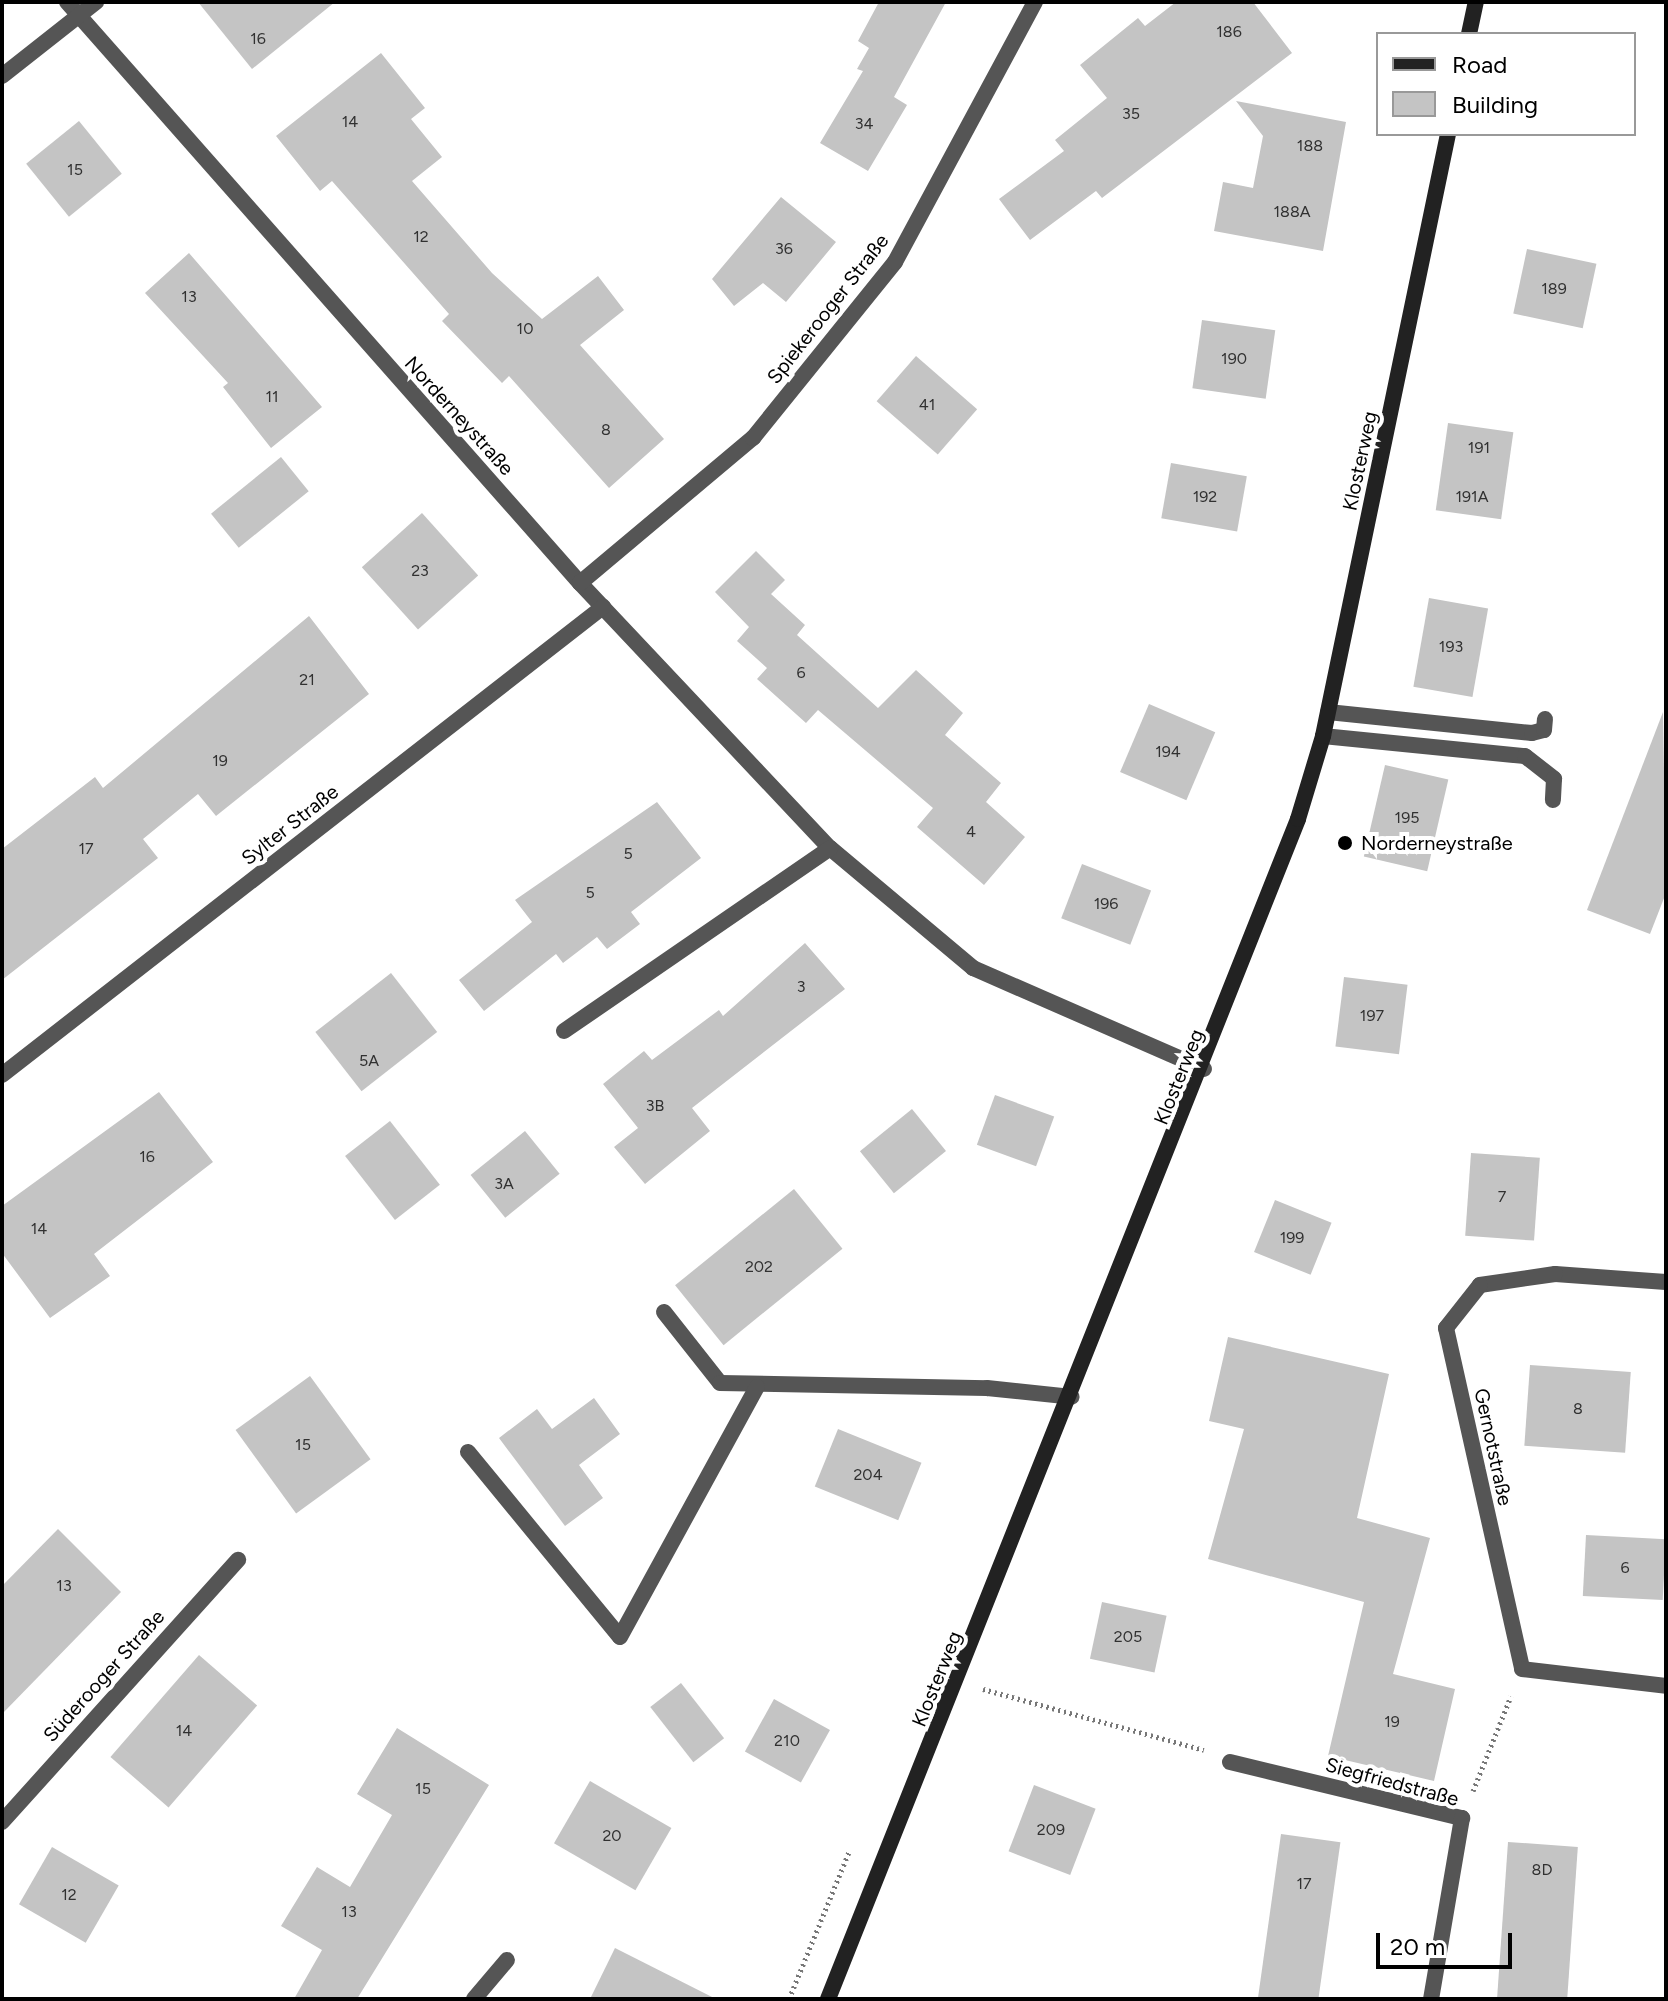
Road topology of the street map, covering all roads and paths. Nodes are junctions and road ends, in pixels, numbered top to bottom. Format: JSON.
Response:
{"nodes":[{"id":1,"x":67,"y":2,"type":"edge"},
{"id":2,"x":96,"y":2,"type":"edge"},
{"id":3,"x":1035,"y":2,"type":"edge"},
{"id":4,"x":1476,"y":2,"type":"edge"},
{"id":5,"x":77,"y":16,"type":"junction"},
{"id":6,"x":1469,"y":32,"type":"edge"},
{"id":7,"x":2,"y":76,"type":"edge"},
{"id":8,"x":1448,"y":136,"type":"edge"},
{"id":9,"x":580,"y":583,"type":"junction"},
{"id":10,"x":603,"y":607,"type":"junction"},
{"id":11,"x":1328,"y":712,"type":"junction"},
{"id":12,"x":1545,"y":719,"type":"dead end"},
{"id":13,"x":1323,"y":736,"type":"junction"},
{"id":14,"x":1553,"y":800,"type":"dead end"},
{"id":15,"x":830,"y":848,"type":"junction"},
{"id":16,"x":564,"y":1031,"type":"dead end"},
{"id":17,"x":1204,"y":1069,"type":"junction"},
{"id":18,"x":2,"y":1075,"type":"edge"},
{"id":19,"x":1666,"y":1282,"type":"edge"},
{"id":20,"x":664,"y":1312,"type":"dead end"},
{"id":21,"x":757,"y":1387,"type":"junction"},
{"id":22,"x":1072,"y":1397,"type":"junction"},
{"id":23,"x":468,"y":1452,"type":"dead end"},
{"id":24,"x":238,"y":1560,"type":"dead end"},
{"id":25,"x":1522,"y":1669,"type":"junction"},
{"id":26,"x":958,"y":1681,"type":"junction"},
{"id":27,"x":1666,"y":1686,"type":"edge"},
{"id":28,"x":1230,"y":1762,"type":"joint"},
{"id":29,"x":1462,"y":1818,"type":"junction"},
{"id":30,"x":2,"y":1822,"type":"edge"},
{"id":31,"x":507,"y":1960,"type":"dead end"},
{"id":32,"x":474,"y":1999,"type":"edge"},
{"id":33,"x":828,"y":1999,"type":"edge"},
{"id":34,"x":1431,"y":1999,"type":"edge"}],
"edges":[{"from":1,"to":5,"type":"street","name":"Norderneystraße"},
{"from":2,"to":5,"type":"street"},
{"from":3,"to":9,"type":"street","name":"Spiekerooger Straße"},
{"from":4,"to":6,"type":"street"},
{"from":5,"to":7,"type":"street"},
{"from":5,"to":9,"type":"street","name":"Norderneystraße"},
{"from":8,"to":11,"type":"street","name":"Klosterweg"},
{"from":9,"to":10,"type":"street","name":"Norderneystraße"},
{"from":10,"to":15,"type":"street","name":"Norderneystraße"},
{"from":10,"to":18,"type":"street","name":"Sylter Straße"},
{"from":11,"to":12,"type":"street"},
{"from":11,"to":13,"type":"street","name":"Klosterweg"},
{"from":13,"to":14,"type":"street"},
{"from":13,"to":17,"type":"street","name":"Klosterweg"},
{"from":15,"to":16,"type":"street"},
{"from":15,"to":17,"type":"street","name":"Norderneystraße"},
{"from":17,"to":22,"type":"street","name":"Klosterweg"},
{"from":19,"to":25,"type":"street","name":"Gernotstraße"},
{"from":20,"to":21,"type":"street"},
{"from":21,"to":22,"type":"street"},
{"from":21,"to":23,"type":"street"},
{"from":22,"to":26,"type":"street","name":"Klosterweg"},
{"from":24,"to":30,"type":"street","name":"Süderooger Straße"},
{"from":25,"to":27,"type":"street"},
{"from":25,"to":29,"type":"path"},
{"from":26,"to":28,"type":"path"},
{"from":26,"to":33,"type":"street","name":"Klosterweg"},
{"from":28,"to":29,"type":"street","name":"Siegfriedstraße"},
{"from":29,"to":34,"type":"street","name":"Siegfriedstraße"},
{"from":31,"to":32,"type":"street"}]}
